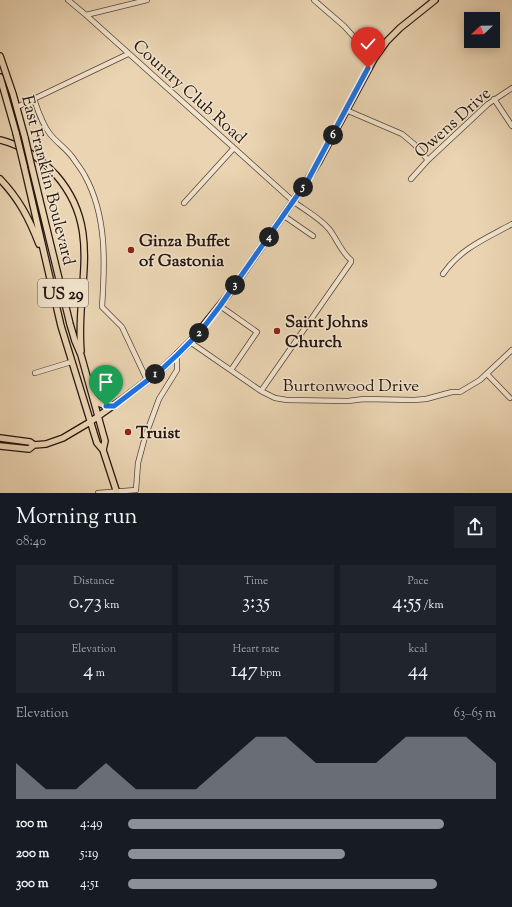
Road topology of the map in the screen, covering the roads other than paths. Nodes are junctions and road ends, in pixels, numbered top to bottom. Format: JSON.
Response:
{"nodes":[{"id":1,"x":68,"y":0,"type":"edge"},
{"id":2,"x":147,"y":0,"type":"edge"},
{"id":3,"x":314,"y":0,"type":"edge"},
{"id":4,"x":435,"y":0,"type":"edge"},
{"id":5,"x":86,"y":15,"type":"junction"},
{"id":6,"x":128,"y":54,"type":"junction"},
{"id":7,"x":0,"y":56,"type":"edge"},
{"id":8,"x":374,"y":59,"type":"junction"},
{"id":9,"x":0,"y":76,"type":"edge"},
{"id":10,"x":512,"y":88,"type":"edge"},
{"id":11,"x":34,"y":99,"type":"junction"},
{"id":12,"x":494,"y":99,"type":"junction"},
{"id":13,"x":17,"y":107,"type":"junction"},
{"id":14,"x":346,"y":110,"type":"junction"},
{"id":15,"x":512,"y":126,"type":"edge"},
{"id":16,"x":0,"y":140,"type":"edge"},
{"id":17,"x":234,"y":148,"type":"junction"},
{"id":18,"x":428,"y":160,"type":"junction"},
{"id":19,"x":0,"y":178,"type":"edge"},
{"id":20,"x":411,"y":179,"type":"dead end"},
{"id":21,"x":294,"y":202,"type":"junction"},
{"id":22,"x":184,"y":203,"type":"dead end"},
{"id":23,"x":284,"y":216,"type":"junction"},
{"id":24,"x":512,"y":224,"type":"edge"},
{"id":25,"x":313,"y":236,"type":"dead end"},
{"id":26,"x":47,"y":265,"type":"junction"},
{"id":27,"x":443,"y":274,"type":"dead end"},
{"id":28,"x":220,"y":306,"type":"junction"},
{"id":29,"x":190,"y":342,"type":"junction"},
{"id":30,"x":512,"y":350,"type":"edge"},
{"id":31,"x":81,"y":355,"type":"junction"},
{"id":32,"x":177,"y":355,"type":"junction"},
{"id":33,"x":71,"y":362,"type":"junction"},
{"id":34,"x":231,"y":370,"type":"junction"},
{"id":35,"x":35,"y":373,"type":"dead end"},
{"id":36,"x":487,"y":374,"type":"junction"},
{"id":37,"x":148,"y":380,"type":"junction"},
{"id":38,"x":261,"y":391,"type":"junction"},
{"id":39,"x":91,"y":394,"type":"junction"},
{"id":40,"x":510,"y":398,"type":"dead end"},
{"id":41,"x":114,"y":406,"type":"junction"},
{"id":42,"x":98,"y":417,"type":"junction"},
{"id":43,"x":90,"y":422,"type":"junction"},
{"id":44,"x":0,"y":438,"type":"edge"},
{"id":45,"x":0,"y":446,"type":"edge"},
{"id":46,"x":34,"y":446,"type":"junction"},
{"id":47,"x":103,"y":450,"type":"junction"},
{"id":48,"x":116,"y":492,"type":"edge"},
{"id":49,"x":98,"y":493,"type":"edge"}],
"edges":[{"from":1,"to":5,"type":"street","name":"Country Club Road"},
{"from":2,"to":5,"type":"street"},
{"from":3,"to":8,"type":"street"},
{"from":4,"to":8,"type":"main road"},
{"from":5,"to":6,"type":"street","name":"Country Club Road"},
{"from":6,"to":11,"type":"street"},
{"from":6,"to":17,"type":"street","name":"Country Club Road"},
{"from":7,"to":13,"type":"main road","name":"East Franklin Boulevard","number":"US 29"},
{"from":8,"to":14,"type":"main road"},
{"from":9,"to":26,"type":"main road","name":"East Franklin Boulevard","number":"US 29","bridge":true},
{"from":10,"to":12,"type":"street","name":"Owens Drive"},
{"from":11,"to":13,"type":"street"},
{"from":11,"to":37,"type":"street"},
{"from":12,"to":15,"type":"street"},
{"from":12,"to":18,"type":"street","name":"Owens Drive"},
{"from":13,"to":31,"type":"main road","name":"East Franklin Boulevard","number":"US 29","bridge":true},
{"from":14,"to":18,"type":"street"},
{"from":14,"to":21,"type":"main road"},
{"from":16,"to":31,"type":"main road"},
{"from":17,"to":21,"type":"street","name":"Country Club Road"},
{"from":17,"to":22,"type":"street"},
{"from":18,"to":20,"type":"street","name":"Owens Drive"},
{"from":19,"to":26,"type":"main road"},
{"from":21,"to":23,"type":"main road"},
{"from":21,"to":38,"type":"street","name":"Country Club Road"},
{"from":23,"to":25,"type":"street"},
{"from":23,"to":28,"type":"main road"},
{"from":24,"to":27,"type":"street"},
{"from":26,"to":33,"type":"main road","name":"East Franklin Boulevard","number":"US 29"},
{"from":28,"to":29,"type":"main road"},
{"from":28,"to":34,"type":"street"},
{"from":29,"to":32,"type":"main road"},
{"from":29,"to":34,"type":"street","name":"Burtonwood Drive"},
{"from":30,"to":36,"type":"street","name":"Burtonwood Drive"},
{"from":31,"to":39,"type":"main road","name":"East Franklin Boulevard","number":"US 29"},
{"from":32,"to":37,"type":"main road"},
{"from":32,"to":48,"type":"street"},
{"from":33,"to":35,"type":"street"},
{"from":33,"to":43,"type":"main road","name":"East Franklin Boulevard","number":"US 29"},
{"from":34,"to":38,"type":"street","name":"Burtonwood Drive"},
{"from":36,"to":38,"type":"street","name":"Burtonwood Drive"},
{"from":36,"to":40,"type":"street"},
{"from":37,"to":41,"type":"main road"},
{"from":39,"to":41,"type":"main road"},
{"from":39,"to":42,"type":"main road","name":"East Franklin Boulevard","number":"US 29"},
{"from":41,"to":42,"type":"main road"},
{"from":42,"to":43,"type":"main road"},
{"from":42,"to":47,"type":"main road","name":"East Franklin Boulevard","number":"US 29"},
{"from":43,"to":46,"type":"main road"},
{"from":43,"to":47,"type":"main road","name":"East Franklin Boulevard","number":"US 29"},
{"from":44,"to":46,"type":"main road"},
{"from":45,"to":46,"type":"main road"},
{"from":47,"to":48,"type":"main road","name":"East Franklin Boulevard","number":"US 29"},
{"from":48,"to":49,"type":"street"}]}
